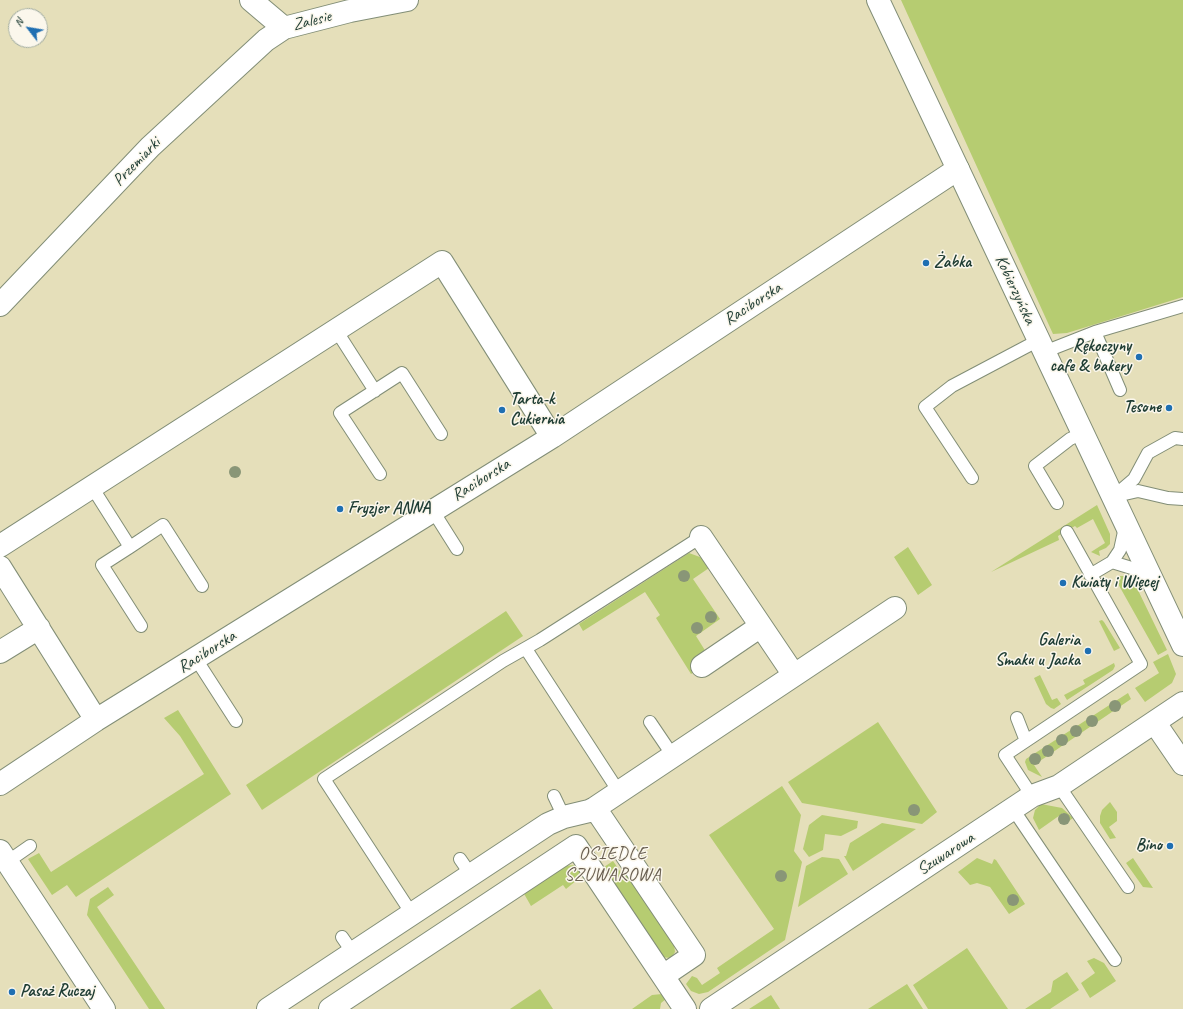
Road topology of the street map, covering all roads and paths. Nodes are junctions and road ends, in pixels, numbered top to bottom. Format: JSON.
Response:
{"nodes":[{"id":1,"x":250,"y":0,"type":"edge"},
{"id":2,"x":407,"y":0,"type":"edge"},
{"id":3,"x":878,"y":0,"type":"edge"},
{"id":4,"x":284,"y":28,"type":"junction"},
{"id":5,"x":958,"y":169,"type":"junction"},
{"id":6,"x":0,"y":305,"type":"edge"},
{"id":7,"x":1183,"y":306,"type":"edge"},
{"id":8,"x":336,"y":330,"type":"junction"},
{"id":9,"x":1095,"y":332,"type":"junction"},
{"id":10,"x":1042,"y":346,"type":"junction"},
{"id":11,"x":1120,"y":390,"type":"dead end"},
{"id":12,"x":375,"y":391,"type":"junction"},
{"id":13,"x":1083,"y":433,"type":"junction"},
{"id":14,"x":441,"y":434,"type":"dead end"},
{"id":15,"x":552,"y":436,"type":"junction"},
{"id":16,"x":1183,"y":439,"type":"edge"},
{"id":17,"x":380,"y":474,"type":"dead end"},
{"id":18,"x":972,"y":478,"type":"dead end"},
{"id":19,"x":92,"y":487,"type":"junction"},
{"id":20,"x":1113,"y":497,"type":"junction"},
{"id":21,"x":1183,"y":499,"type":"edge"},
{"id":22,"x":1057,"y":503,"type":"dead end"},
{"id":23,"x":433,"y":511,"type":"junction"},
{"id":24,"x":1126,"y":524,"type":"junction"},
{"id":25,"x":1067,"y":532,"type":"dead end"},
{"id":26,"x":701,"y":537,"type":"joint"},
{"id":27,"x":0,"y":546,"type":"edge"},
{"id":28,"x":130,"y":547,"type":"junction"},
{"id":29,"x":457,"y":549,"type":"dead end"},
{"id":30,"x":1112,"y":562,"type":"junction"},
{"id":31,"x":0,"y":567,"type":"edge"},
{"id":32,"x":1090,"y":574,"type":"junction"},
{"id":33,"x":1152,"y":578,"type":"junction"},
{"id":34,"x":202,"y":586,"type":"dead end"},
{"id":35,"x":895,"y":608,"type":"dead end"},
{"id":36,"x":141,"y":626,"type":"dead end"},
{"id":37,"x":761,"y":626,"type":"junction"},
{"id":38,"x":39,"y":628,"type":"junction"},
{"id":39,"x":1183,"y":645,"type":"edge"},
{"id":40,"x":526,"y":649,"type":"junction"},
{"id":41,"x":0,"y":652,"type":"edge"},
{"id":42,"x":196,"y":659,"type":"junction"},
{"id":43,"x":702,"y":666,"type":"dead end"},
{"id":44,"x":794,"y":675,"type":"junction"},
{"id":45,"x":1183,"y":703,"type":"edge"},
{"id":46,"x":1017,"y":718,"type":"dead end"},
{"id":47,"x":96,"y":720,"type":"junction"},
{"id":48,"x":236,"y":721,"type":"dead end"},
{"id":49,"x":650,"y":722,"type":"dead end"},
{"id":50,"x":1154,"y":723,"type":"junction"},
{"id":51,"x":1026,"y":742,"type":"junction"},
{"id":52,"x":673,"y":756,"type":"junction"},
{"id":53,"x":1183,"y":764,"type":"edge"},
{"id":54,"x":0,"y":784,"type":"edge"},
{"id":55,"x":1059,"y":786,"type":"junction"},
{"id":56,"x":619,"y":792,"type":"junction"},
{"id":57,"x":554,"y":796,"type":"dead end"},
{"id":58,"x":1032,"y":796,"type":"junction"},
{"id":59,"x":595,"y":808,"type":"junction"},
{"id":60,"x":1013,"y":809,"type":"junction"},
{"id":61,"x":564,"y":817,"type":"junction"},
{"id":62,"x":30,"y":846,"type":"dead end"},
{"id":63,"x":4,"y":857,"type":"edge"},
{"id":64,"x":1128,"y":887,"type":"dead end"},
{"id":65,"x":412,"y":914,"type":"junction"},
{"id":66,"x":1115,"y":960,"type":"dead end"},
{"id":67,"x":663,"y":976,"type":"junction"},
{"id":68,"x":104,"y":1009,"type":"edge"},
{"id":69,"x":268,"y":1009,"type":"edge"},
{"id":70,"x":330,"y":1009,"type":"edge"},
{"id":71,"x":685,"y":1009,"type":"edge"},
{"id":72,"x":711,"y":1009,"type":"edge"}],
"edges":[{"from":1,"to":4,"type":"street","name":"Zalesie"},
{"from":2,"to":4,"type":"street","name":"Zalesie"},
{"from":3,"to":5,"type":"street","name":"Kobierzyńska"},
{"from":4,"to":6,"type":"street","name":"Przemiarki"},
{"from":5,"to":10,"type":"street","name":"Kobierzyńska"},
{"from":5,"to":15,"type":"street","name":"Raciborska"},
{"from":7,"to":9,"type":"lane"},
{"from":8,"to":12,"type":"lane"},
{"from":8,"to":15,"type":"street"},
{"from":8,"to":19,"type":"street"},
{"from":9,"to":10,"type":"lane"},
{"from":9,"to":11,"type":"lane"},
{"from":10,"to":13,"type":"street","name":"Kobierzyńska"},
{"from":10,"to":18,"type":"lane"},
{"from":12,"to":14,"type":"lane"},
{"from":12,"to":17,"type":"lane"},
{"from":13,"to":20,"type":"street","name":"Kobierzyńska"},
{"from":13,"to":22,"type":"lane"},
{"from":15,"to":23,"type":"street","name":"Raciborska"},
{"from":16,"to":20,"type":"lane"},
{"from":19,"to":27,"type":"street"},
{"from":19,"to":28,"type":"lane"},
{"from":20,"to":21,"type":"lane"},
{"from":20,"to":24,"type":"street","name":"Kobierzyńska"},
{"from":23,"to":29,"type":"lane"},
{"from":23,"to":42,"type":"street","name":"Raciborska"},
{"from":24,"to":30,"type":"lane"},
{"from":24,"to":33,"type":"street","name":"Kobierzyńska"},
{"from":25,"to":32,"type":"lane"},
{"from":26,"to":37,"type":"street"},
{"from":26,"to":40,"type":"lane"},
{"from":28,"to":34,"type":"lane"},
{"from":28,"to":36,"type":"lane"},
{"from":30,"to":32,"type":"lane"},
{"from":30,"to":33,"type":"lane"},
{"from":31,"to":38,"type":"street"},
{"from":32,"to":51,"type":"lane"},
{"from":33,"to":39,"type":"street","name":"Kobierzyńska"},
{"from":35,"to":44,"type":"street"},
{"from":37,"to":43,"type":"street"},
{"from":37,"to":44,"type":"street"},
{"from":38,"to":41,"type":"street"},
{"from":38,"to":47,"type":"street"},
{"from":40,"to":56,"type":"lane"},
{"from":40,"to":65,"type":"lane"},
{"from":42,"to":47,"type":"street","name":"Raciborska"},
{"from":42,"to":48,"type":"lane"},
{"from":44,"to":52,"type":"street"},
{"from":45,"to":50,"type":"street","name":"Szuwarowa"},
{"from":46,"to":51,"type":"lane"},
{"from":47,"to":54,"type":"street","name":"Raciborska"},
{"from":49,"to":52,"type":"lane"},
{"from":50,"to":53,"type":"street"},
{"from":50,"to":55,"type":"street","name":"Szuwarowa"},
{"from":51,"to":58,"type":"lane"},
{"from":52,"to":56,"type":"street"},
{"from":55,"to":58,"type":"street","name":"Szuwarowa"},
{"from":55,"to":64,"type":"lane"},
{"from":56,"to":59,"type":"street"},
{"from":57,"to":61,"type":"lane"},
{"from":58,"to":60,"type":"street","name":"Szuwarowa"},
{"from":59,"to":61,"type":"street"},
{"from":59,"to":67,"type":"street"},
{"from":60,"to":66,"type":"lane"},
{"from":60,"to":72,"type":"street","name":"Szuwarowa"},
{"from":61,"to":65,"type":"street"},
{"from":62,"to":63,"type":"lane"},
{"from":63,"to":68,"type":"street"},
{"from":65,"to":69,"type":"street"},
{"from":67,"to":70,"type":"street"},
{"from":67,"to":71,"type":"street"}]}
